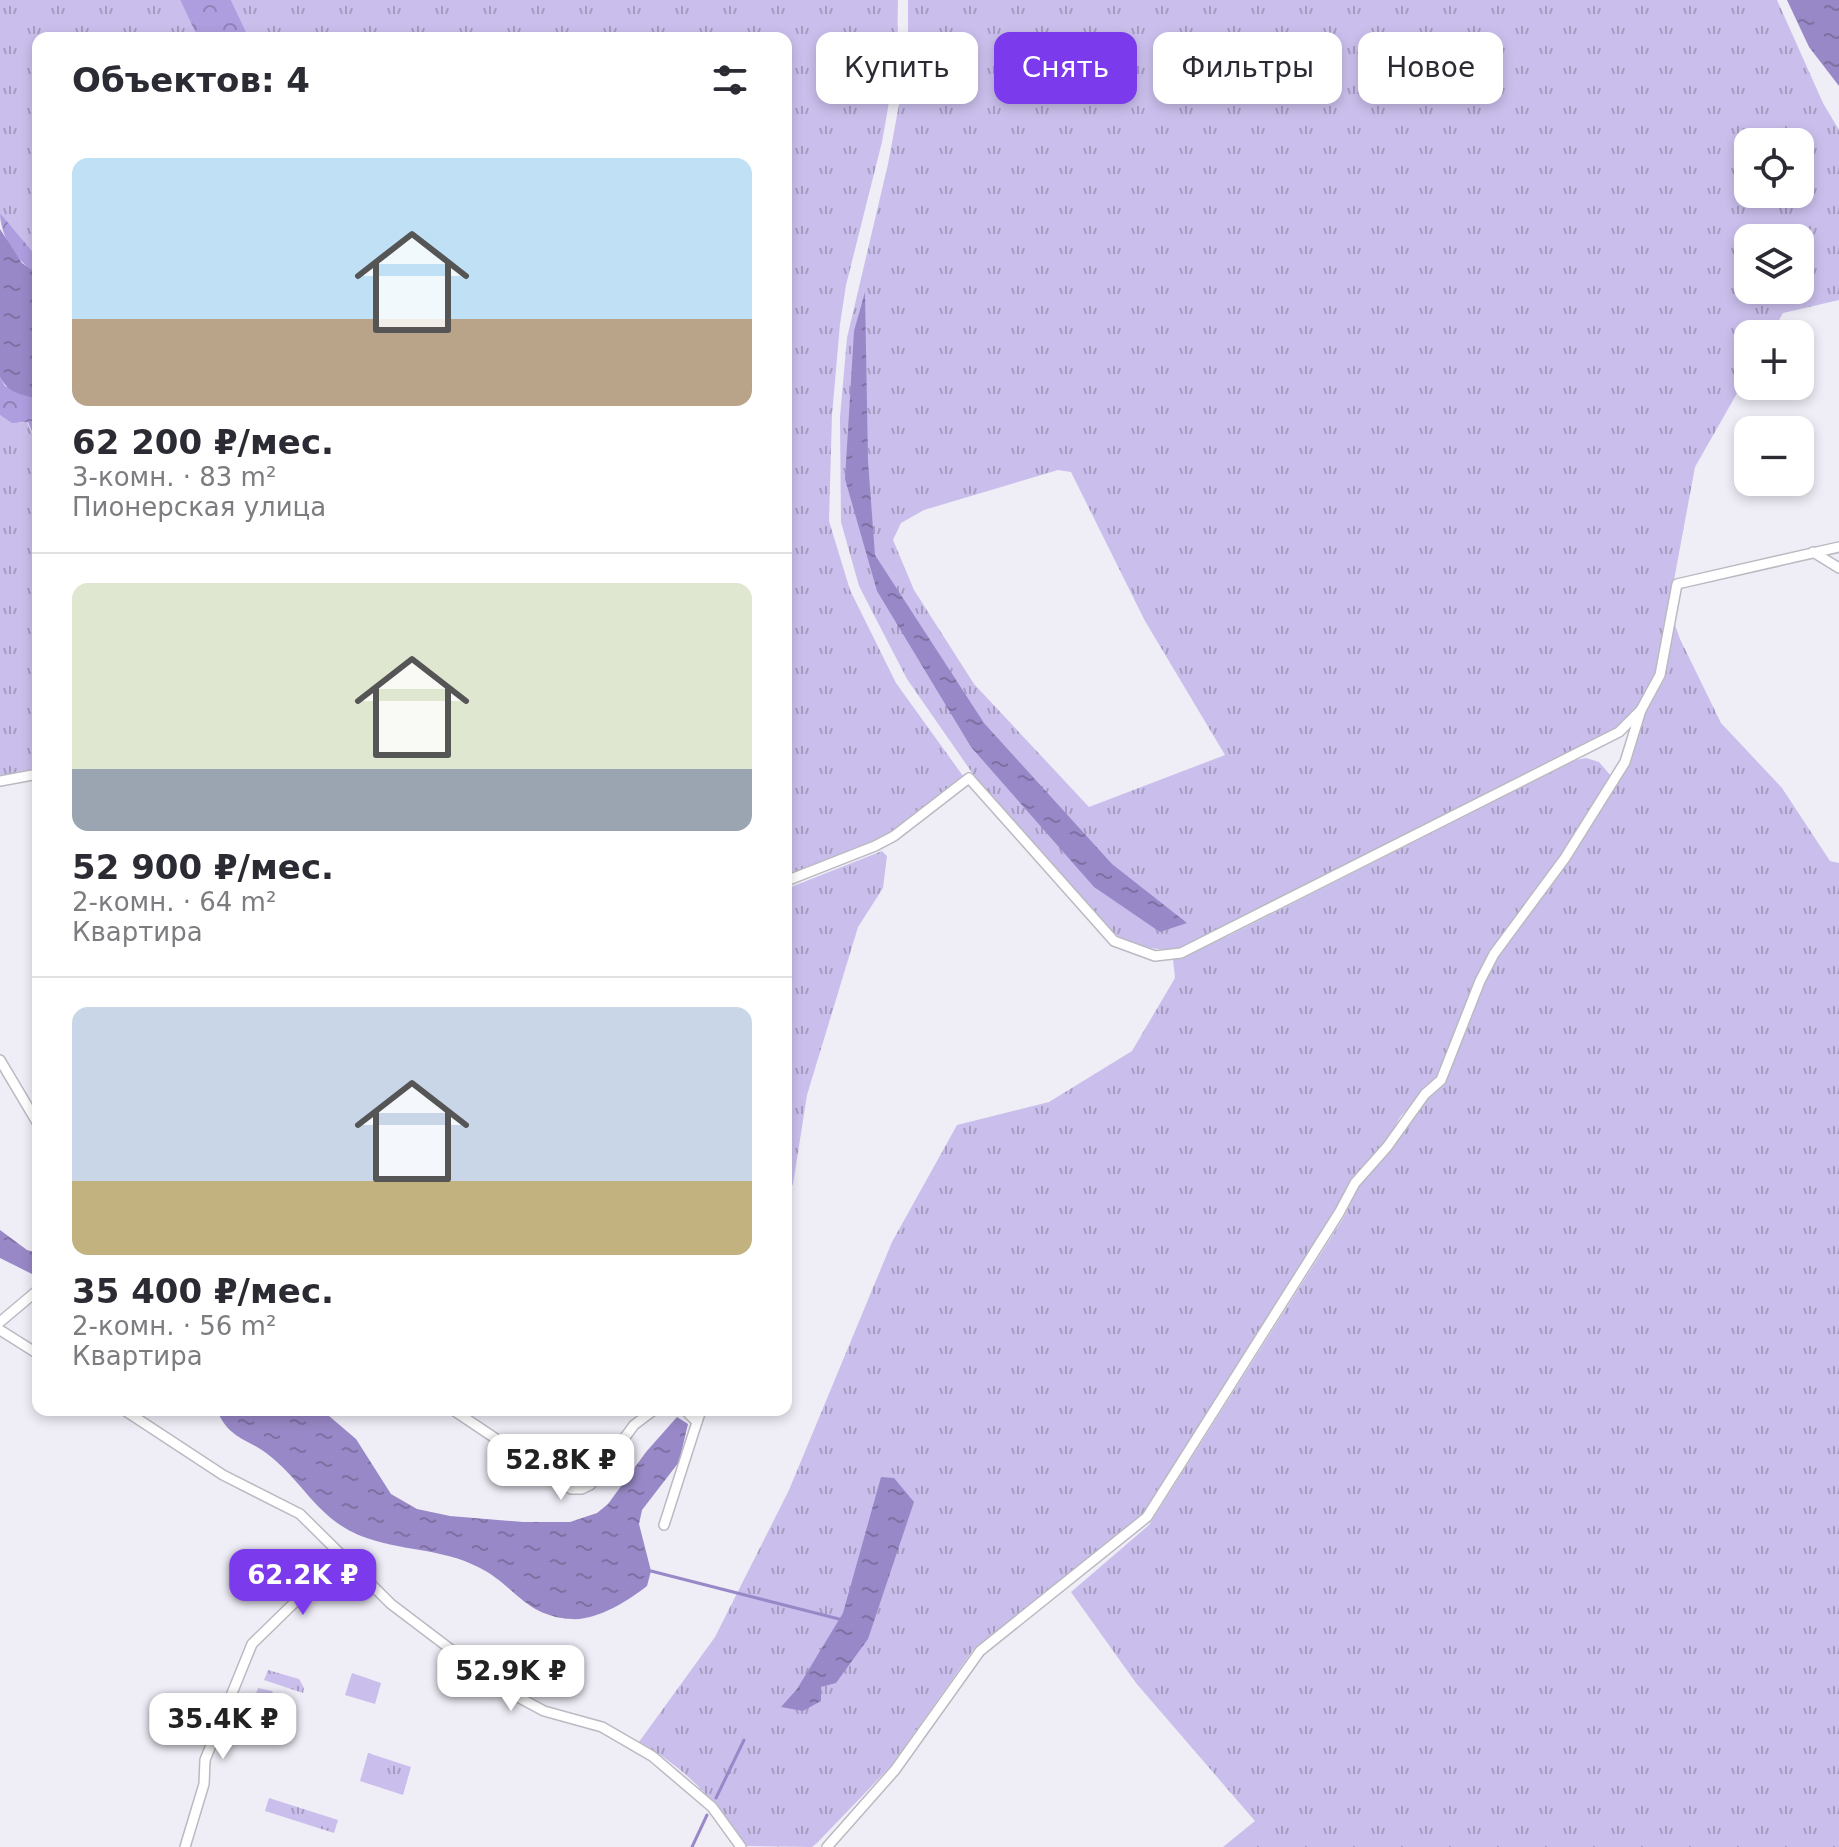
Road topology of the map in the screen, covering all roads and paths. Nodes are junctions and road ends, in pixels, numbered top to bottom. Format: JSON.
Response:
{"nodes":[{"id":1,"x":1839,"y":547,"type":"edge"},
{"id":2,"x":1813,"y":552,"type":"junction"},
{"id":3,"x":1839,"y":568,"type":"edge"},
{"id":4,"x":1641,"y":710,"type":"junction"},
{"id":5,"x":32,"y":775,"type":"edge"},
{"id":6,"x":0,"y":781,"type":"edge"},
{"id":7,"x":792,"y":879,"type":"edge"},
{"id":8,"x":0,"y":1060,"type":"edge"},
{"id":9,"x":32,"y":1114,"type":"edge"},
{"id":10,"x":32,"y":1295,"type":"edge"},
{"id":11,"x":0,"y":1322,"type":"edge"},
{"id":12,"x":0,"y":1330,"type":"edge"},
{"id":13,"x":32,"y":1350,"type":"edge"},
{"id":14,"x":133,"y":1416,"type":"edge"},
{"id":15,"x":462,"y":1416,"type":"edge"},
{"id":16,"x":646,"y":1416,"type":"edge"},
{"id":17,"x":691,"y":1416,"type":"edge"},
{"id":18,"x":699,"y":1416,"type":"edge"},
{"id":19,"x":697,"y":1422,"type":"junction"},
{"id":20,"x":664,"y":1525,"type":"dead end"},
{"id":21,"x":336,"y":1550,"type":"junction"},
{"id":22,"x":185,"y":1847,"type":"edge"},
{"id":23,"x":741,"y":1847,"type":"edge"},
{"id":24,"x":827,"y":1847,"type":"edge"}],
"edges":[{"from":1,"to":2,"type":"street"},
{"from":2,"to":3,"type":"street"},
{"from":2,"to":4,"type":"street"},
{"from":4,"to":7,"type":"street"},
{"from":4,"to":24,"type":"street"},
{"from":5,"to":6,"type":"street"},
{"from":8,"to":9,"type":"street"},
{"from":10,"to":11,"type":"street"},
{"from":12,"to":13,"type":"street"},
{"from":14,"to":21,"type":"street"},
{"from":15,"to":16,"type":"street"},
{"from":17,"to":19,"type":"street"},
{"from":18,"to":19,"type":"street"},
{"from":19,"to":20,"type":"street"},
{"from":21,"to":22,"type":"street"},
{"from":21,"to":23,"type":"street"}]}
